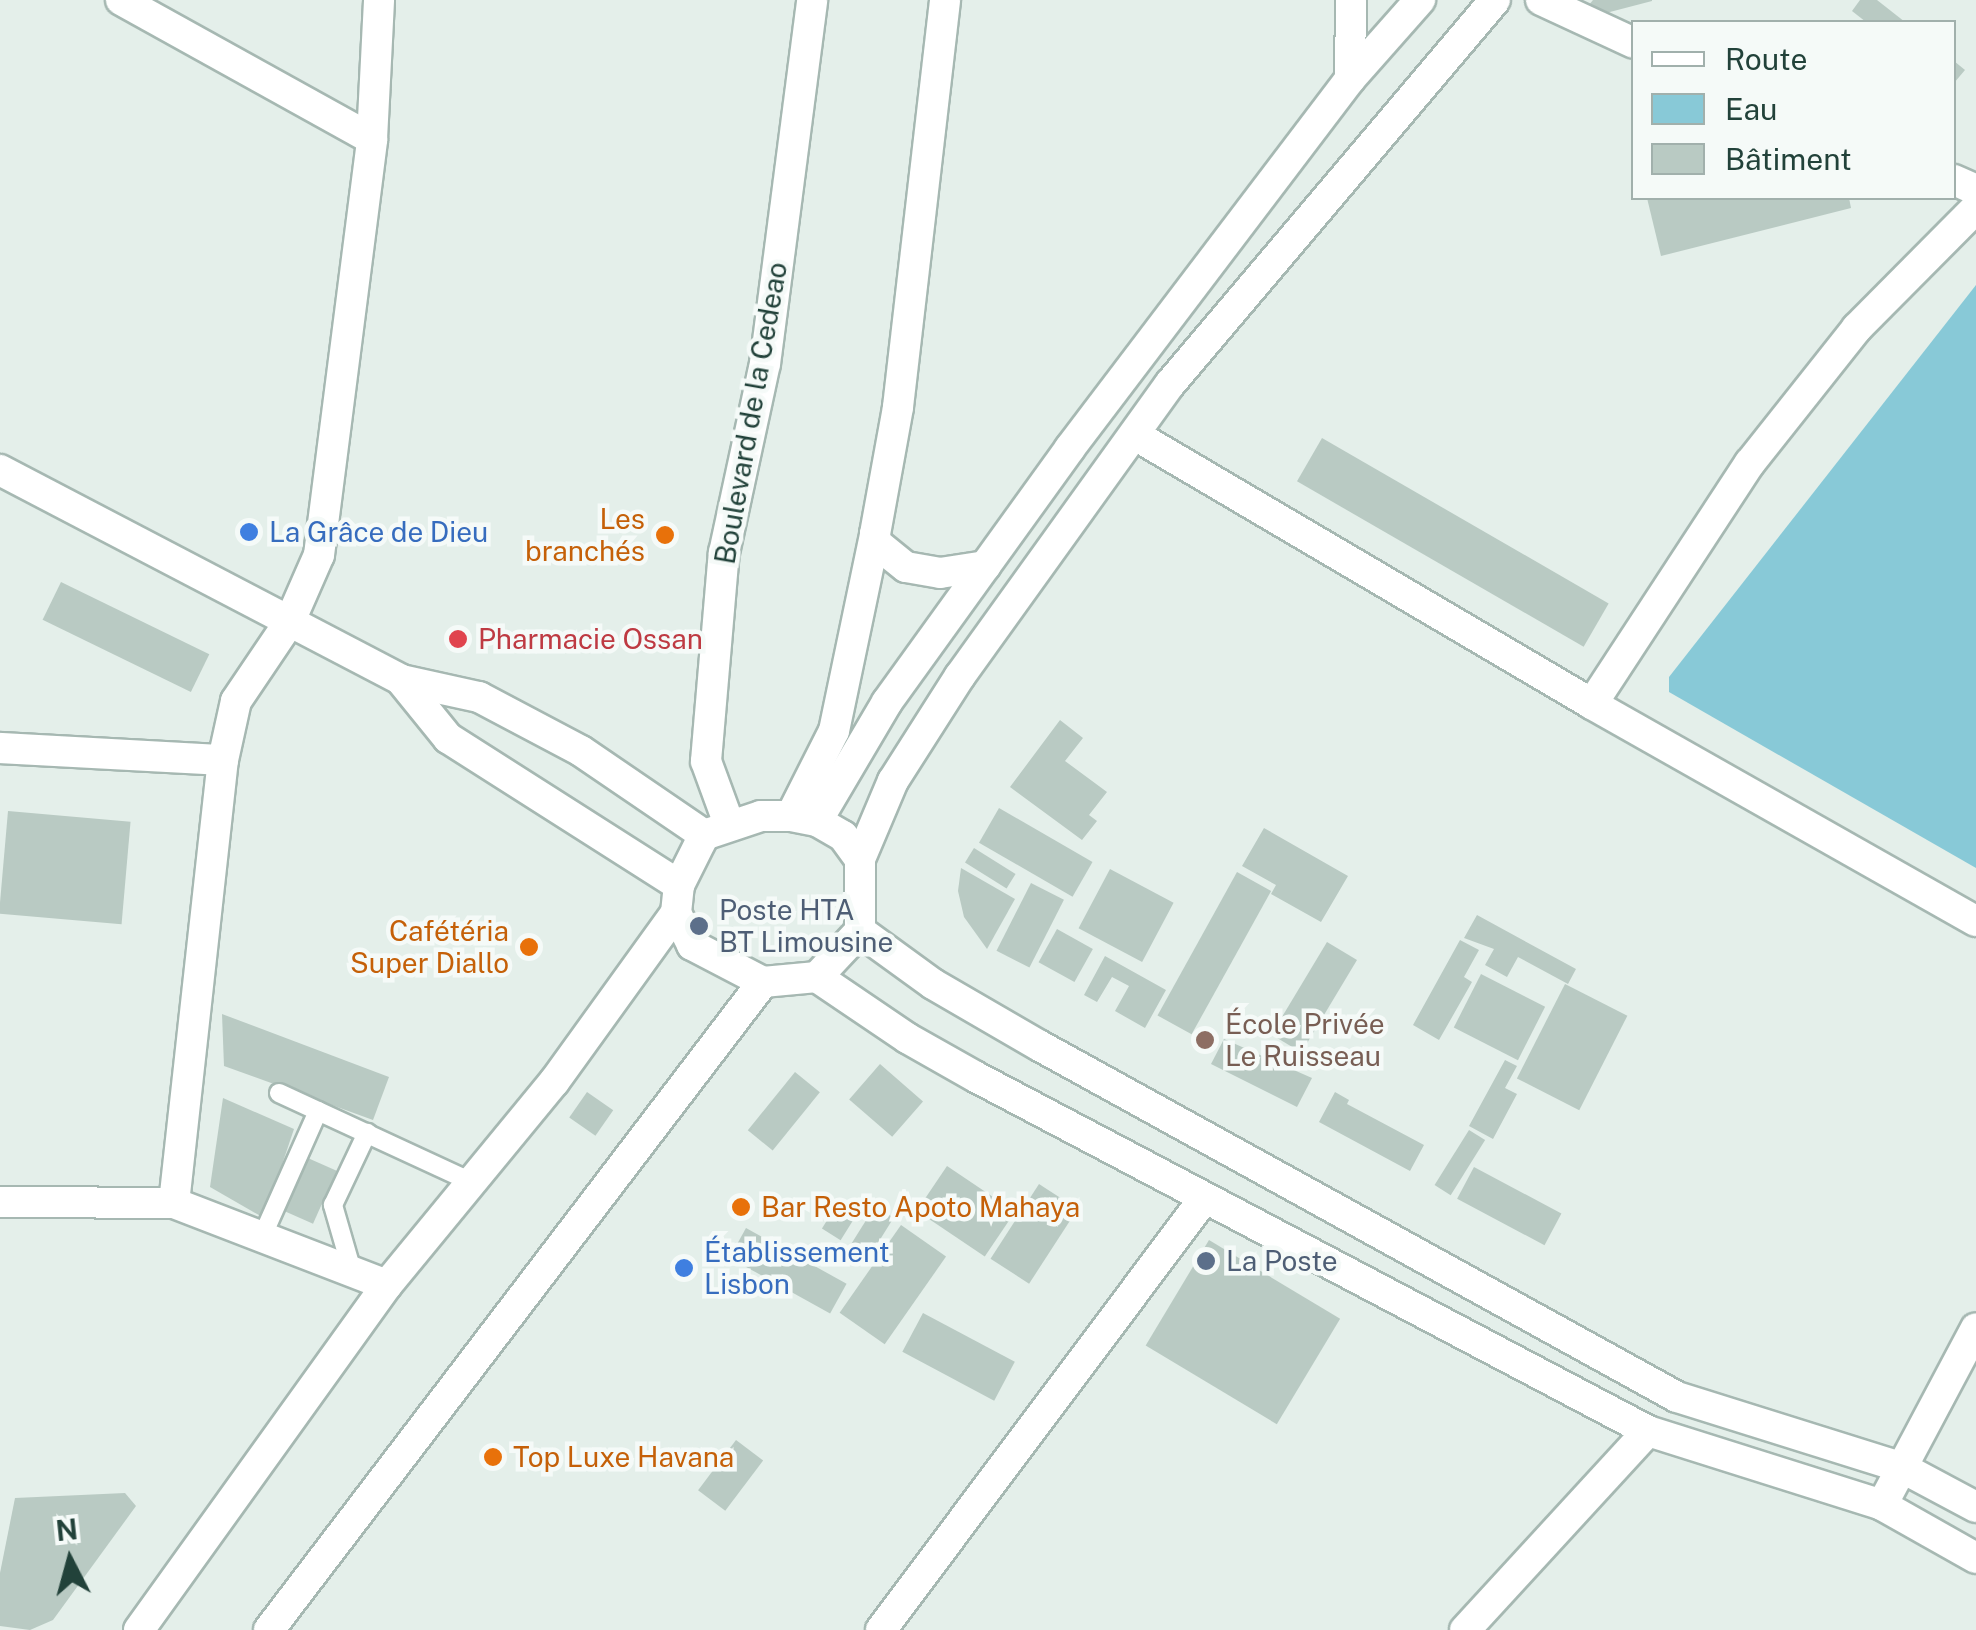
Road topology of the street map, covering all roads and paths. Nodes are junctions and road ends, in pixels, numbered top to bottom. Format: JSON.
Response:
{"nodes":[{"id":1,"x":121,"y":0,"type":"edge"},
{"id":2,"x":380,"y":0,"type":"edge"},
{"id":3,"x":812,"y":0,"type":"edge"},
{"id":4,"x":945,"y":0,"type":"edge"},
{"id":5,"x":1351,"y":0,"type":"edge"},
{"id":6,"x":1420,"y":0,"type":"edge"},
{"id":7,"x":1494,"y":0,"type":"edge"},
{"id":8,"x":1540,"y":0,"type":"edge"},
{"id":9,"x":1631,"y":43,"type":"edge"},
{"id":10,"x":1350,"y":80,"type":"junction"},
{"id":11,"x":372,"y":140,"type":"junction"},
{"id":12,"x":1976,"y":208,"type":"edge"},
{"id":13,"x":1135,"y":434,"type":"junction"},
{"id":14,"x":0,"y":470,"type":"edge"},
{"id":15,"x":875,"y":534,"type":"junction"},
{"id":16,"x":985,"y":566,"type":"junction"},
{"id":17,"x":290,"y":622,"type":"junction"},
{"id":18,"x":401,"y":680,"type":"junction"},
{"id":19,"x":1592,"y":704,"type":"junction"},
{"id":20,"x":0,"y":748,"type":"edge"},
{"id":21,"x":223,"y":760,"type":"junction"},
{"id":22,"x":804,"y":819,"type":"junction"},
{"id":23,"x":716,"y":829,"type":"junction"},
{"id":24,"x":860,"y":859,"type":"junction"},
{"id":25,"x":677,"y":899,"type":"junction"},
{"id":26,"x":1976,"y":921,"type":"edge"},
{"id":27,"x":860,"y":931,"type":"junction"},
{"id":28,"x":817,"y":977,"type":"junction"},
{"id":29,"x":763,"y":982,"type":"junction"},
{"id":30,"x":554,"y":1082,"type":"junction"},
{"id":31,"x":279,"y":1093,"type":"dead end"},
{"id":32,"x":318,"y":1111,"type":"junction"},
{"id":33,"x":551,"y":1112,"type":"dead end"},
{"id":34,"x":367,"y":1134,"type":"junction"},
{"id":35,"x":472,"y":1182,"type":"junction"},
{"id":36,"x":1203,"y":1200,"type":"junction"},
{"id":37,"x":0,"y":1202,"type":"edge"},
{"id":38,"x":174,"y":1203,"type":"junction"},
{"id":39,"x":262,"y":1237,"type":"junction"},
{"id":40,"x":352,"y":1271,"type":"junction"},
{"id":41,"x":387,"y":1286,"type":"junction"},
{"id":42,"x":1976,"y":1328,"type":"edge"},
{"id":43,"x":1648,"y":1431,"type":"junction"},
{"id":44,"x":1901,"y":1466,"type":"junction"},
{"id":45,"x":1882,"y":1506,"type":"junction"},
{"id":46,"x":1976,"y":1507,"type":"edge"},
{"id":47,"x":1976,"y":1558,"type":"edge"},
{"id":48,"x":140,"y":1630,"type":"edge"},
{"id":49,"x":269,"y":1630,"type":"edge"},
{"id":50,"x":881,"y":1630,"type":"edge"},
{"id":51,"x":1465,"y":1630,"type":"edge"}],
"edges":[{"from":1,"to":11,"type":"main road"},
{"from":2,"to":11,"type":"main road"},
{"from":3,"to":23,"type":"main road","name":"Boulevard de la Cedeao"},
{"from":4,"to":15,"type":"main road"},
{"from":5,"to":10,"type":"main road"},
{"from":6,"to":10,"type":"main road"},
{"from":7,"to":13,"type":"main road"},
{"from":8,"to":9,"type":"main road"},
{"from":10,"to":16,"type":"main road"},
{"from":11,"to":17,"type":"main road"},
{"from":12,"to":19,"type":"main road"},
{"from":13,"to":19,"type":"main road"},
{"from":13,"to":24,"type":"main road"},
{"from":14,"to":17,"type":"main road"},
{"from":15,"to":16,"type":"main road"},
{"from":15,"to":22,"type":"main road"},
{"from":16,"to":22,"type":"main road"},
{"from":17,"to":18,"type":"main road"},
{"from":17,"to":21,"type":"main road"},
{"from":18,"to":23,"type":"main road"},
{"from":18,"to":25,"type":"main road"},
{"from":19,"to":26,"type":"main road"},
{"from":20,"to":21,"type":"main road"},
{"from":21,"to":38,"type":"main road"},
{"from":22,"to":23,"type":"main road"},
{"from":22,"to":24,"type":"main road"},
{"from":23,"to":25,"type":"main road"},
{"from":24,"to":27,"type":"main road"},
{"from":25,"to":29,"type":"main road"},
{"from":25,"to":30,"type":"main road"},
{"from":27,"to":28,"type":"main road"},
{"from":27,"to":44,"type":"main road"},
{"from":28,"to":29,"type":"main road"},
{"from":28,"to":36,"type":"main road"},
{"from":29,"to":49,"type":"main road"},
{"from":30,"to":33,"type":"lane"},
{"from":30,"to":35,"type":"main road"},
{"from":31,"to":32,"type":"lane"},
{"from":32,"to":34,"type":"lane"},
{"from":32,"to":39,"type":"lane"},
{"from":34,"to":35,"type":"lane"},
{"from":34,"to":40,"type":"lane"},
{"from":35,"to":41,"type":"main road"},
{"from":36,"to":43,"type":"main road"},
{"from":36,"to":50,"type":"main road"},
{"from":37,"to":38,"type":"main road"},
{"from":38,"to":39,"type":"main road"},
{"from":39,"to":40,"type":"main road"},
{"from":40,"to":41,"type":"main road"},
{"from":41,"to":48,"type":"main road"},
{"from":42,"to":44,"type":"main road"},
{"from":43,"to":45,"type":"main road"},
{"from":43,"to":51,"type":"main road"},
{"from":44,"to":45,"type":"main road"},
{"from":44,"to":46,"type":"main road"},
{"from":45,"to":47,"type":"main road"}]}
